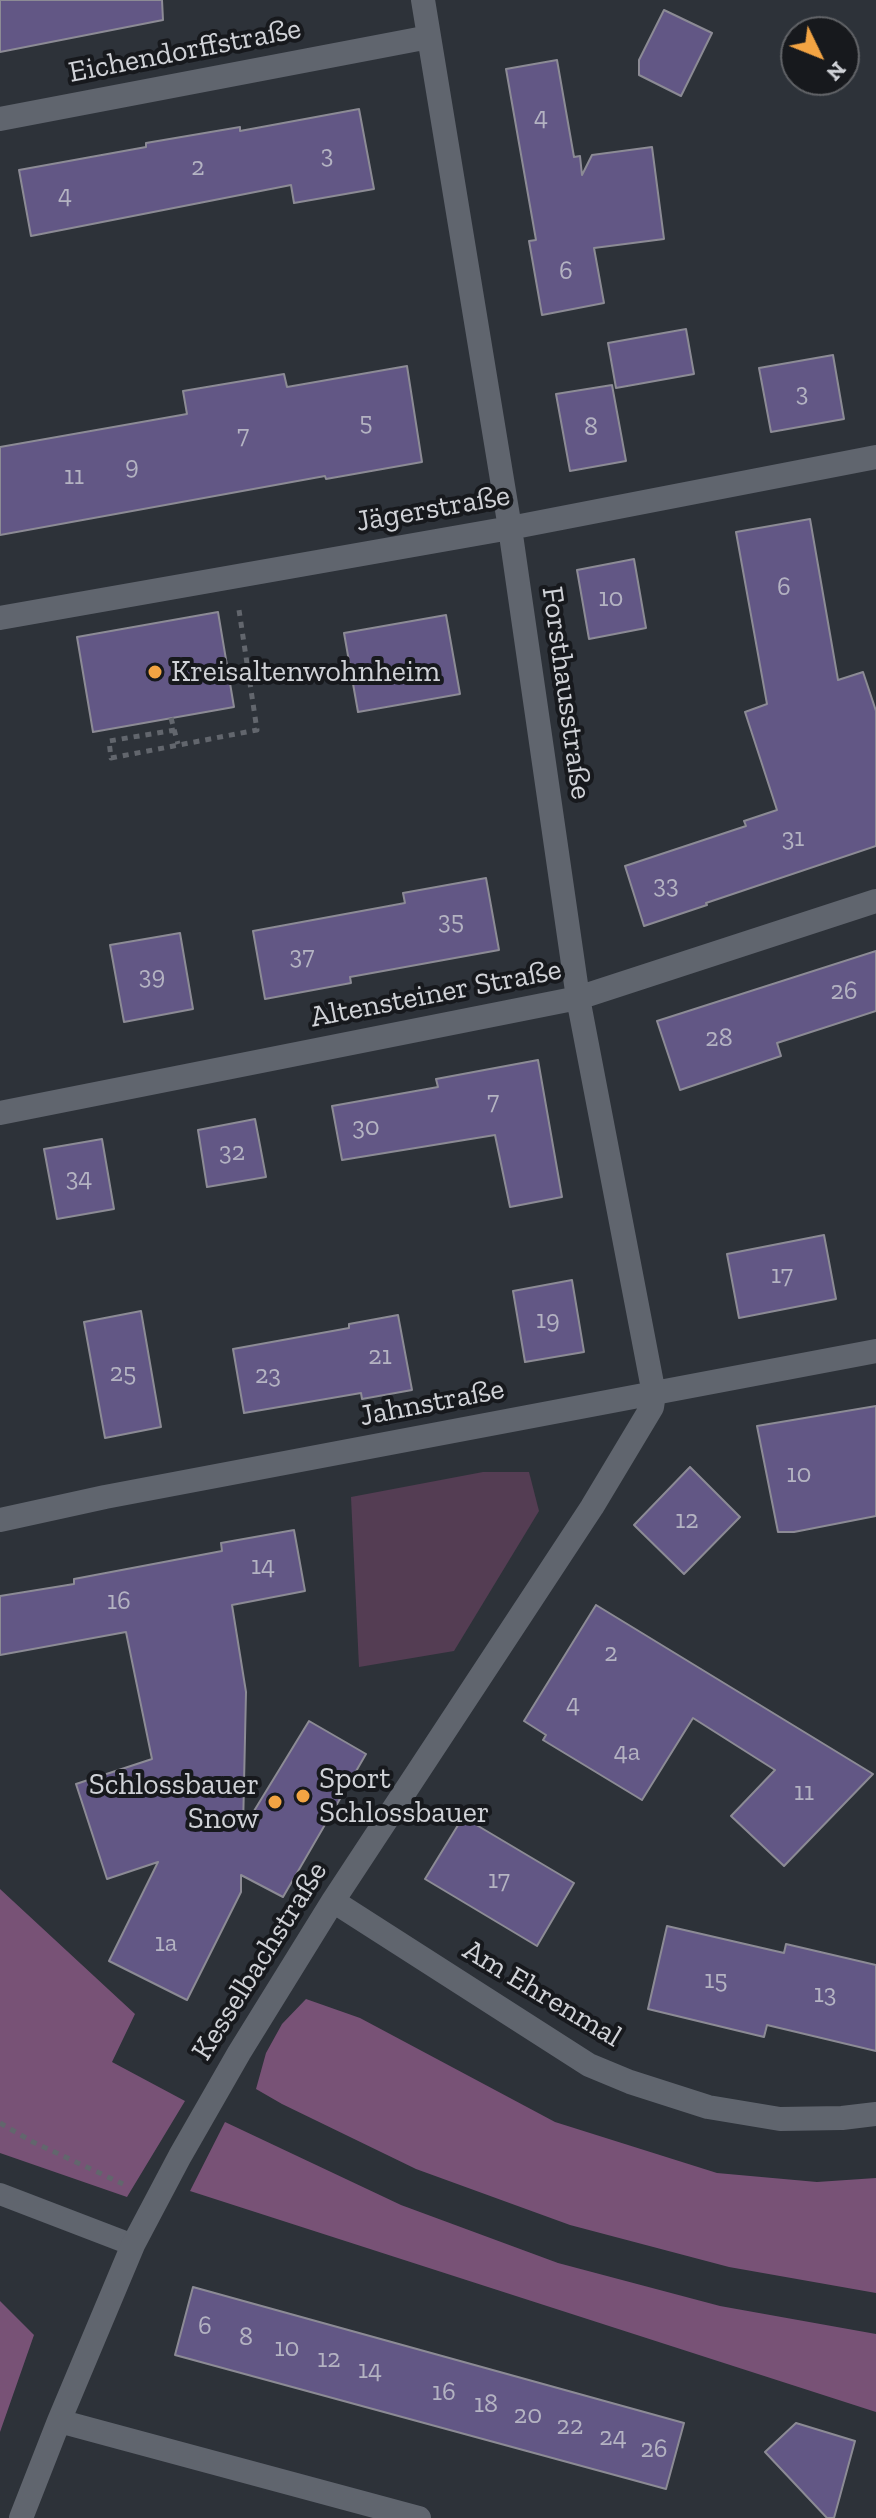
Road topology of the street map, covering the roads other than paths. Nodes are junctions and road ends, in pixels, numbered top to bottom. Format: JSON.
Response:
{"nodes":[{"id":1,"x":423,"y":0,"type":"edge"},
{"id":2,"x":429,"y":37,"type":"junction"},
{"id":3,"x":0,"y":119,"type":"edge"},
{"id":4,"x":876,"y":457,"type":"edge"},
{"id":5,"x":510,"y":528,"type":"junction"},
{"id":6,"x":0,"y":618,"type":"edge"},
{"id":7,"x":876,"y":901,"type":"edge"},
{"id":8,"x":578,"y":998,"type":"junction"},
{"id":9,"x":0,"y":1113,"type":"edge"},
{"id":10,"x":876,"y":1351,"type":"edge"},
{"id":11,"x":654,"y":1394,"type":"junction"},
{"id":12,"x":0,"y":1520,"type":"edge"},
{"id":13,"x":333,"y":1901,"type":"junction"},
{"id":14,"x":876,"y":2114,"type":"edge"},
{"id":15,"x":0,"y":2194,"type":"edge"},
{"id":16,"x":133,"y":2245,"type":"junction"},
{"id":17,"x":59,"y":2421,"type":"junction"},
{"id":18,"x":21,"y":2518,"type":"edge"},
{"id":19,"x":419,"y":2518,"type":"edge"}],
"edges":[{"from":1,"to":2,"type":"street","name":"Forsthausstraße"},
{"from":2,"to":3,"type":"street","name":"Eichendorffstraße"},
{"from":2,"to":5,"type":"street","name":"Forsthausstraße"},
{"from":4,"to":5,"type":"street","name":"Jägerstraße"},
{"from":5,"to":6,"type":"street","name":"Jägerstraße"},
{"from":5,"to":8,"type":"street","name":"Forsthausstraße"},
{"from":7,"to":8,"type":"street","name":"Altensteiner Straße"},
{"from":8,"to":9,"type":"street","name":"Altensteiner Straße"},
{"from":8,"to":11,"type":"street","name":"Forsthausstraße"},
{"from":10,"to":11,"type":"street","name":"Jahnstraße"},
{"from":11,"to":12,"type":"street","name":"Jahnstraße"},
{"from":11,"to":13,"type":"street","name":"Kesselbachstraße"},
{"from":13,"to":14,"type":"street","name":"Am Ehrenmal"},
{"from":13,"to":16,"type":"street","name":"Kesselbachstraße"},
{"from":15,"to":16,"type":"lane"},
{"from":16,"to":17,"type":"street","name":"Kesselbachstraße"},
{"from":17,"to":18,"type":"street","name":"Kesselbachstraße"},
{"from":17,"to":19,"type":"street"}]}
